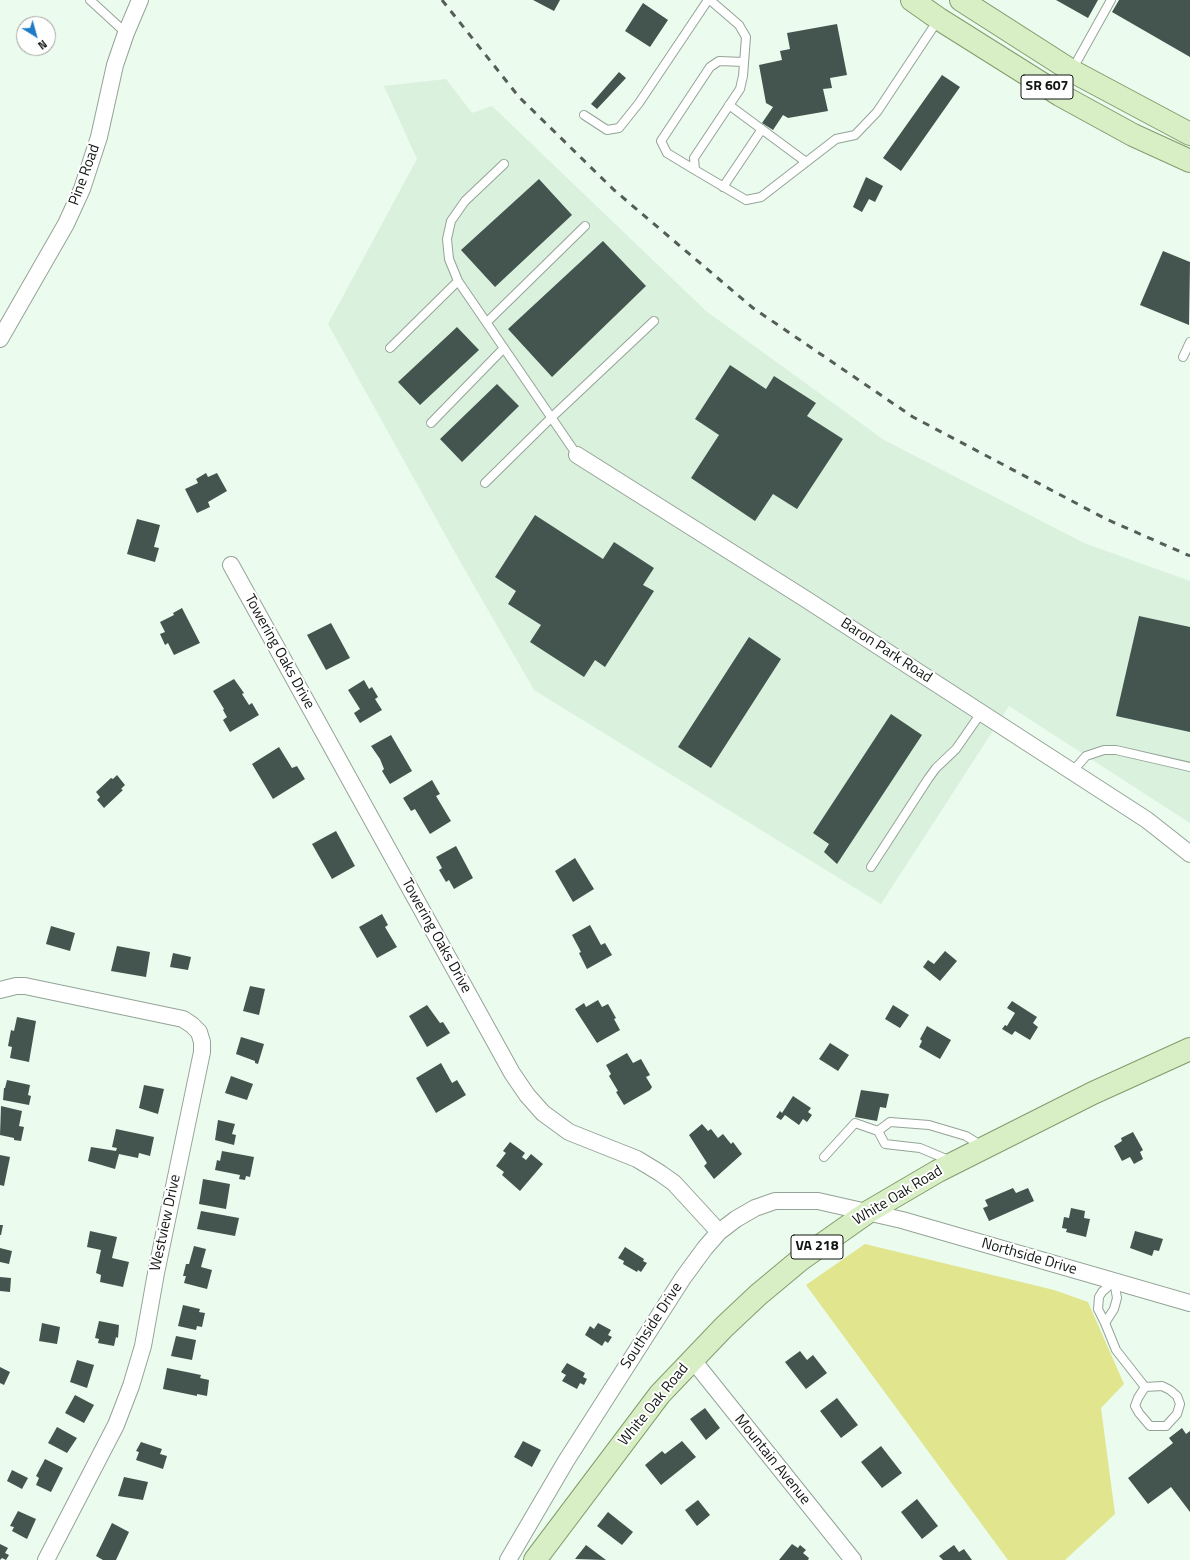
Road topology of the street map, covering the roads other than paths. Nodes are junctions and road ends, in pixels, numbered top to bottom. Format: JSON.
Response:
{"nodes":[{"id":1,"x":90,"y":0,"type":"edge"},
{"id":2,"x":140,"y":0,"type":"edge"},
{"id":3,"x":709,"y":0,"type":"edge"},
{"id":4,"x":912,"y":0,"type":"edge"},
{"id":5,"x":961,"y":0,"type":"edge"},
{"id":6,"x":1111,"y":0,"type":"edge"},
{"id":7,"x":939,"y":19,"type":"junction"},
{"id":8,"x":126,"y":33,"type":"junction"},
{"id":9,"x":744,"y":62,"type":"junction"},
{"id":10,"x":1072,"y":71,"type":"junction"},
{"id":11,"x":1060,"y":95,"type":"junction"},
{"id":12,"x":729,"y":105,"type":"junction"},
{"id":13,"x":584,"y":115,"type":"dead end"},
{"id":14,"x":762,"y":129,"type":"junction"},
{"id":15,"x":1190,"y":134,"type":"edge"},
{"id":16,"x":1190,"y":161,"type":"edge"},
{"id":17,"x":806,"y":162,"type":"junction"},
{"id":18,"x":504,"y":164,"type":"dead end"},
{"id":19,"x":695,"y":170,"type":"junction"},
{"id":20,"x":723,"y":186,"type":"junction"},
{"id":21,"x":585,"y":226,"type":"dead end"},
{"id":22,"x":458,"y":281,"type":"junction"},
{"id":23,"x":654,"y":321,"type":"dead end"},
{"id":24,"x":487,"y":322,"type":"junction"},
{"id":25,"x":0,"y":339,"type":"edge"},
{"id":26,"x":1190,"y":342,"type":"edge"},
{"id":27,"x":390,"y":348,"type":"dead end"},
{"id":28,"x":504,"y":348,"type":"junction"},
{"id":29,"x":1183,"y":357,"type":"dead end"},
{"id":30,"x":552,"y":417,"type":"junction"},
{"id":31,"x":431,"y":423,"type":"dead end"},
{"id":32,"x":577,"y":455,"type":"joint"},
{"id":33,"x":485,"y":484,"type":"dead end"},
{"id":34,"x":231,"y":565,"type":"dead end"},
{"id":35,"x":982,"y":713,"type":"junction"},
{"id":36,"x":1190,"y":767,"type":"edge"},
{"id":37,"x":1072,"y":772,"type":"junction"},
{"id":38,"x":1190,"y":854,"type":"edge"},
{"id":39,"x":871,"y":867,"type":"dead end"},
{"id":40,"x":0,"y":990,"type":"edge"},
{"id":41,"x":1190,"y":1049,"type":"edge"},
{"id":42,"x":878,"y":1131,"type":"junction"},
{"id":43,"x":984,"y":1147,"type":"junction"},
{"id":44,"x":824,"y":1157,"type":"dead end"},
{"id":45,"x":954,"y":1162,"type":"junction"},
{"id":46,"x":868,"y":1212,"type":"junction"},
{"id":47,"x":719,"y":1232,"type":"junction"},
{"id":48,"x":1114,"y":1281,"type":"junction"},
{"id":49,"x":1190,"y":1304,"type":"edge"},
{"id":50,"x":1105,"y":1323,"type":"junction"},
{"id":51,"x":692,"y":1359,"type":"junction"},
{"id":52,"x":1145,"y":1387,"type":"junction"},
{"id":53,"x":46,"y":1560,"type":"edge"},
{"id":54,"x":508,"y":1560,"type":"edge"},
{"id":55,"x":535,"y":1560,"type":"edge"},
{"id":56,"x":853,"y":1560,"type":"edge"}],
"edges":[{"from":1,"to":8,"type":"lane"},
{"from":2,"to":8,"type":"street","name":"Pine Road"},
{"from":3,"to":9,"type":"lane"},
{"from":3,"to":13,"type":"lane"},
{"from":4,"to":7,"type":"main road","number":"SR 607"},
{"from":5,"to":10,"type":"main road","number":"SR 607"},
{"from":6,"to":10,"type":"lane"},
{"from":7,"to":11,"type":"main road","number":"SR 607"},
{"from":7,"to":17,"type":"lane"},
{"from":8,"to":25,"type":"street","name":"Pine Road"},
{"from":9,"to":12,"type":"lane"},
{"from":9,"to":19,"type":"lane"},
{"from":10,"to":11,"type":"main road"},
{"from":10,"to":15,"type":"main road","number":"SR 607"},
{"from":11,"to":16,"type":"main road","number":"SR 607"},
{"from":12,"to":14,"type":"lane"},
{"from":12,"to":19,"type":"lane"},
{"from":14,"to":17,"type":"lane"},
{"from":14,"to":20,"type":"lane"},
{"from":17,"to":20,"type":"lane"},
{"from":18,"to":22,"type":"lane"},
{"from":19,"to":20,"type":"lane"},
{"from":21,"to":24,"type":"lane"},
{"from":22,"to":24,"type":"lane"},
{"from":22,"to":27,"type":"lane"},
{"from":23,"to":30,"type":"lane"},
{"from":24,"to":28,"type":"lane"},
{"from":26,"to":29,"type":"lane"},
{"from":28,"to":30,"type":"lane"},
{"from":28,"to":31,"type":"lane"},
{"from":30,"to":32,"type":"lane"},
{"from":30,"to":33,"type":"lane"},
{"from":32,"to":35,"type":"street","name":"Baron Park Road"},
{"from":34,"to":47,"type":"street","name":"Towering Oaks Drive"},
{"from":35,"to":37,"type":"street","name":"Baron Park Road"},
{"from":35,"to":39,"type":"lane"},
{"from":36,"to":37,"type":"lane"},
{"from":37,"to":38,"type":"street","name":"Baron Park Road"},
{"from":40,"to":53,"type":"street","name":"Westview Drive"},
{"from":41,"to":43,"type":"main road","name":"White Oak Road","number":"VA 218"},
{"from":42,"to":43,"type":"lane"},
{"from":42,"to":44,"type":"lane"},
{"from":42,"to":45,"type":"lane"},
{"from":43,"to":45,"type":"main road","name":"White Oak Road","number":"VA 218"},
{"from":45,"to":46,"type":"main road","name":"White Oak Road","number":"VA 218"},
{"from":46,"to":47,"type":"street","name":"Southside Drive"},
{"from":46,"to":48,"type":"street","name":"Northside Drive"},
{"from":46,"to":51,"type":"main road","name":"White Oak Road","number":"VA 218"},
{"from":47,"to":54,"type":"street","name":"Southside Drive"},
{"from":48,"to":49,"type":"street","name":"Northside Drive"},
{"from":48,"to":50,"type":"lane"},
{"from":48,"to":50,"type":"lane"},
{"from":50,"to":52,"type":"lane"},
{"from":51,"to":55,"type":"main road","name":"White Oak Road","number":"VA 218"},
{"from":51,"to":56,"type":"street","name":"Mountain Avenue"},
{"from":52,"to":52,"type":"lane"}]}
